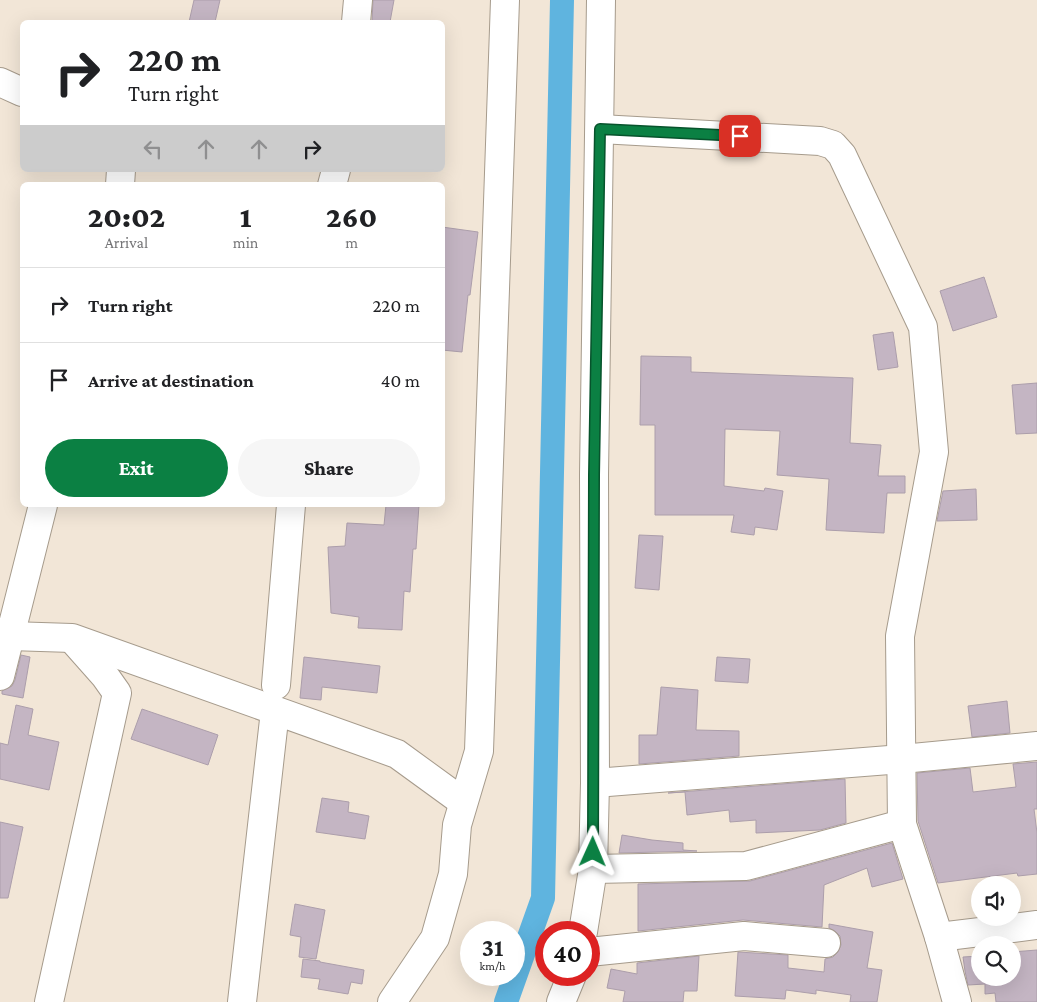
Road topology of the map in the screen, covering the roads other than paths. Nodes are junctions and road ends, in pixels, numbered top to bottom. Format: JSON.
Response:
{"nodes":[{"id":1,"x":358,"y":0,"type":"edge"},
{"id":2,"x":505,"y":0,"type":"edge"},
{"id":3,"x":601,"y":0,"type":"edge"},
{"id":4,"x":356,"y":20,"type":"edge"},
{"id":5,"x":0,"y":82,"type":"edge"},
{"id":6,"x":20,"y":91,"type":"edge"},
{"id":7,"x":600,"y":129,"type":"junction"},
{"id":8,"x":42,"y":507,"type":"edge"},
{"id":9,"x":291,"y":507,"type":"edge"},
{"id":10,"x":5,"y":634,"type":"edge"},
{"id":11,"x":72,"y":638,"type":"junction"},
{"id":12,"x":0,"y":676,"type":"edge"},
{"id":13,"x":276,"y":698,"type":"junction"},
{"id":14,"x":1037,"y":746,"type":"edge"},
{"id":15,"x":902,"y":759,"type":"junction"},
{"id":16,"x":595,"y":783,"type":"junction"},
{"id":17,"x":463,"y":802,"type":"junction"},
{"id":18,"x":902,"y":824,"type":"junction"},
{"id":19,"x":593,"y":869,"type":"junction"},
{"id":20,"x":586,"y":921,"type":"edge"},
{"id":21,"x":1037,"y":925,"type":"edge"},
{"id":22,"x":939,"y":937,"type":"junction"},
{"id":23,"x":826,"y":942,"type":"dead end"},
{"id":24,"x":600,"y":951,"type":"edge"},
{"id":25,"x":568,"y":986,"type":"edge"},
{"id":26,"x":49,"y":1002,"type":"edge"},
{"id":27,"x":242,"y":1002,"type":"edge"},
{"id":28,"x":392,"y":1002,"type":"edge"},
{"id":29,"x":561,"y":1002,"type":"edge"},
{"id":30,"x":957,"y":1002,"type":"edge"}],
"edges":[{"from":1,"to":4,"type":"street"},
{"from":2,"to":17,"type":"street"},
{"from":3,"to":7,"type":"street"},
{"from":5,"to":6,"type":"street"},
{"from":7,"to":15,"type":"street"},
{"from":7,"to":16,"type":"street"},
{"from":8,"to":10,"type":"street"},
{"from":9,"to":13,"type":"street"},
{"from":10,"to":11,"type":"street"},
{"from":10,"to":12,"type":"street"},
{"from":11,"to":13,"type":"street"},
{"from":11,"to":26,"type":"street"},
{"from":13,"to":17,"type":"street"},
{"from":13,"to":27,"type":"street"},
{"from":14,"to":15,"type":"street"},
{"from":15,"to":16,"type":"street"},
{"from":15,"to":18,"type":"street"},
{"from":16,"to":19,"type":"street"},
{"from":17,"to":28,"type":"street"},
{"from":18,"to":19,"type":"street"},
{"from":18,"to":22,"type":"street"},
{"from":19,"to":20,"type":"street"},
{"from":21,"to":22,"type":"street"},
{"from":22,"to":30,"type":"street"},
{"from":23,"to":24,"type":"street"},
{"from":25,"to":29,"type":"street"}]}
